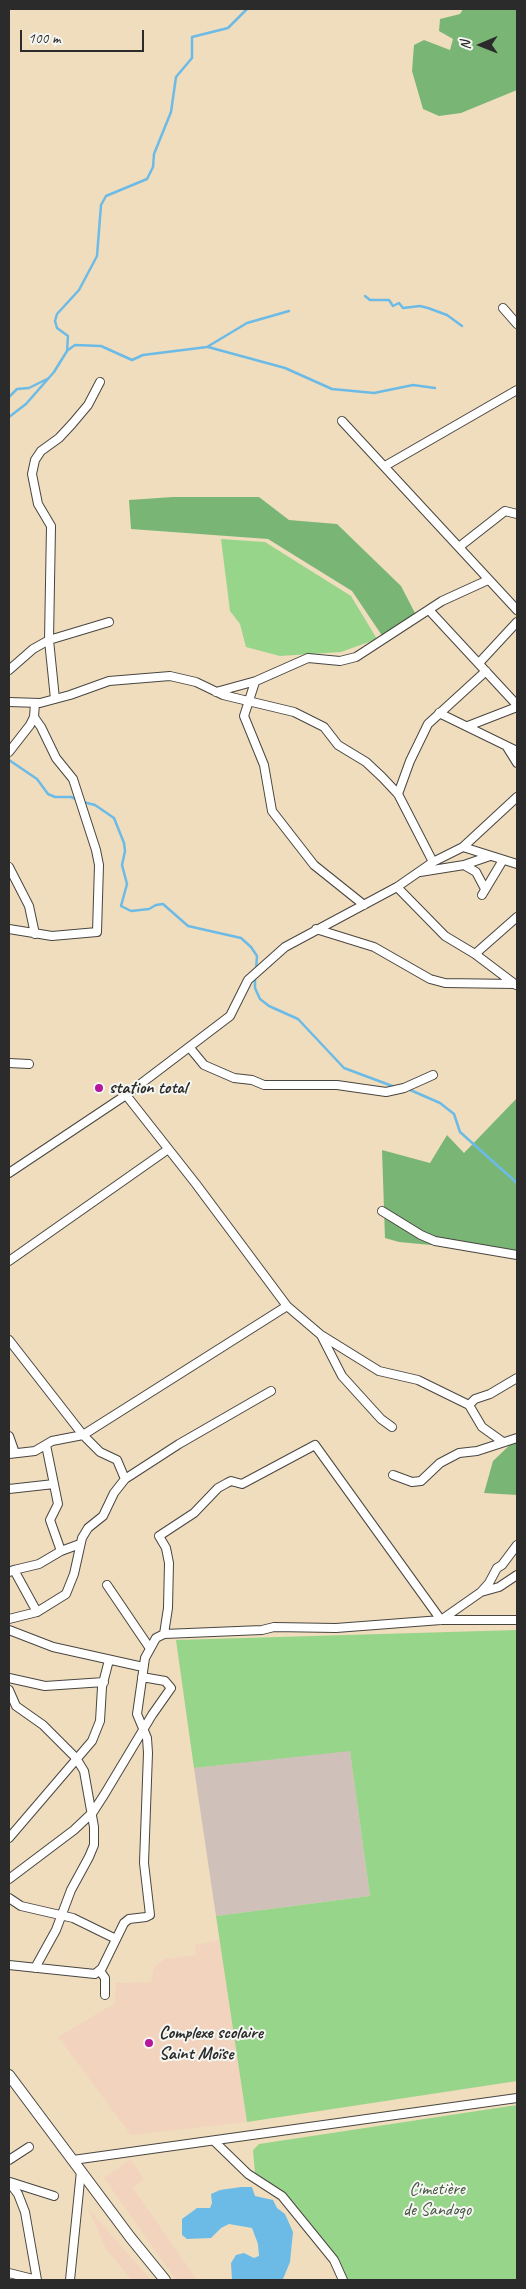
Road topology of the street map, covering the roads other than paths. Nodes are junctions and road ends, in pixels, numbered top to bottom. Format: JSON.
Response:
{"nodes":[{"id":1,"x":503,"y":308,"type":"dead end"},
{"id":2,"x":517,"y":324,"type":"edge"},
{"id":3,"x":100,"y":382,"type":"dead end"},
{"id":4,"x":517,"y":390,"type":"edge"},
{"id":5,"x":342,"y":421,"type":"dead end"},
{"id":6,"x":384,"y":466,"type":"junction"},
{"id":7,"x":517,"y":514,"type":"edge"},
{"id":8,"x":459,"y":547,"type":"junction"},
{"id":9,"x":488,"y":580,"type":"junction"},
{"id":10,"x":429,"y":610,"type":"junction"},
{"id":11,"x":517,"y":610,"type":"edge"},
{"id":12,"x":109,"y":622,"type":"dead end"},
{"id":13,"x":517,"y":622,"type":"edge"},
{"id":14,"x":49,"y":640,"type":"junction"},
{"id":15,"x":479,"y":663,"type":"junction"},
{"id":16,"x":9,"y":670,"type":"edge"},
{"id":17,"x":486,"y":670,"type":"junction"},
{"id":18,"x":255,"y":682,"type":"junction"},
{"id":19,"x":216,"y":692,"type":"junction"},
{"id":20,"x":55,"y":699,"type":"junction"},
{"id":21,"x":247,"y":700,"type":"junction"},
{"id":22,"x":9,"y":702,"type":"edge"},
{"id":23,"x":35,"y":703,"type":"junction"},
{"id":24,"x":517,"y":706,"type":"edge"},
{"id":25,"x":439,"y":712,"type":"junction"},
{"id":26,"x":34,"y":718,"type":"junction"},
{"id":27,"x":468,"y":726,"type":"junction"},
{"id":28,"x":507,"y":747,"type":"junction"},
{"id":29,"x":517,"y":751,"type":"edge"},
{"id":30,"x":9,"y":752,"type":"edge"},
{"id":31,"x":517,"y":763,"type":"edge"},
{"id":32,"x":398,"y":794,"type":"junction"},
{"id":33,"x":517,"y":797,"type":"edge"},
{"id":34,"x":463,"y":847,"type":"junction"},
{"id":35,"x":490,"y":856,"type":"junction"},
{"id":36,"x":503,"y":860,"type":"junction"},
{"id":37,"x":433,"y":862,"type":"junction"},
{"id":38,"x":517,"y":864,"type":"edge"},
{"id":39,"x":464,"y":865,"type":"junction"},
{"id":40,"x":9,"y":867,"type":"edge"},
{"id":41,"x":418,"y":873,"type":"junction"},
{"id":42,"x":396,"y":887,"type":"junction"},
{"id":43,"x":364,"y":905,"type":"junction"},
{"id":44,"x":517,"y":917,"type":"edge"},
{"id":45,"x":9,"y":929,"type":"edge"},
{"id":46,"x":316,"y":929,"type":"junction"},
{"id":47,"x":35,"y":934,"type":"junction"},
{"id":48,"x":474,"y":954,"type":"junction"},
{"id":49,"x":516,"y":985,"type":"edge"},
{"id":50,"x":190,"y":1048,"type":"junction"},
{"id":51,"x":9,"y":1063,"type":"edge"},
{"id":52,"x":29,"y":1064,"type":"dead end"},
{"id":53,"x":433,"y":1075,"type":"dead end"},
{"id":54,"x":126,"y":1095,"type":"junction"},
{"id":55,"x":167,"y":1150,"type":"junction"},
{"id":56,"x":9,"y":1174,"type":"edge"},
{"id":57,"x":382,"y":1211,"type":"dead end"},
{"id":58,"x":517,"y":1255,"type":"edge"},
{"id":59,"x":9,"y":1261,"type":"edge"},
{"id":60,"x":286,"y":1306,"type":"junction"},
{"id":61,"x":321,"y":1335,"type":"junction"},
{"id":62,"x":9,"y":1340,"type":"edge"},
{"id":63,"x":517,"y":1378,"type":"edge"},
{"id":64,"x":271,"y":1391,"type":"dead end"},
{"id":65,"x":469,"y":1405,"type":"junction"},
{"id":66,"x":392,"y":1427,"type":"dead end"},
{"id":67,"x":83,"y":1435,"type":"junction"},
{"id":68,"x":9,"y":1436,"type":"edge"},
{"id":69,"x":517,"y":1438,"type":"edge"},
{"id":70,"x":503,"y":1442,"type":"junction"},
{"id":71,"x":46,"y":1445,"type":"junction"},
{"id":72,"x":12,"y":1453,"type":"edge"},
{"id":73,"x":393,"y":1475,"type":"dead end"},
{"id":74,"x":125,"y":1479,"type":"junction"},
{"id":75,"x":54,"y":1484,"type":"junction"},
{"id":76,"x":9,"y":1489,"type":"edge"},
{"id":77,"x":80,"y":1544,"type":"junction"},
{"id":78,"x":517,"y":1545,"type":"edge"},
{"id":79,"x":60,"y":1551,"type":"junction"},
{"id":80,"x":11,"y":1571,"type":"edge"},
{"id":81,"x":517,"y":1575,"type":"edge"},
{"id":82,"x":107,"y":1586,"type":"dead end"},
{"id":83,"x":480,"y":1592,"type":"junction"},
{"id":84,"x":37,"y":1612,"type":"junction"},
{"id":85,"x":9,"y":1619,"type":"edge"},
{"id":86,"x":441,"y":1620,"type":"junction"},
{"id":87,"x":517,"y":1620,"type":"edge"},
{"id":88,"x":9,"y":1630,"type":"edge"},
{"id":89,"x":164,"y":1634,"type":"junction"},
{"id":90,"x":149,"y":1646,"type":"junction"},
{"id":91,"x":109,"y":1660,"type":"junction"},
{"id":92,"x":143,"y":1667,"type":"junction"},
{"id":93,"x":142,"y":1676,"type":"junction"},
{"id":94,"x":9,"y":1678,"type":"edge"},
{"id":95,"x":104,"y":1682,"type":"junction"},
{"id":96,"x":9,"y":1690,"type":"edge"},
{"id":97,"x":144,"y":1728,"type":"junction"},
{"id":98,"x":76,"y":1758,"type":"junction"},
{"id":99,"x":93,"y":1812,"type":"junction"},
{"id":100,"x":9,"y":1838,"type":"edge"},
{"id":101,"x":9,"y":1879,"type":"edge"},
{"id":102,"x":9,"y":1898,"type":"edge"},
{"id":103,"x":62,"y":1917,"type":"junction"},
{"id":104,"x":116,"y":1939,"type":"junction"},
{"id":105,"x":9,"y":1965,"type":"edge"},
{"id":106,"x":35,"y":1968,"type":"junction"},
{"id":107,"x":100,"y":1971,"type":"junction"},
{"id":108,"x":105,"y":1995,"type":"dead end"},
{"id":109,"x":9,"y":2075,"type":"edge"},
{"id":110,"x":517,"y":2098,"type":"edge"},
{"id":111,"x":214,"y":2141,"type":"junction"},
{"id":112,"x":28,"y":2147,"type":"dead end"},
{"id":113,"x":9,"y":2160,"type":"edge"},
{"id":114,"x":73,"y":2160,"type":"junction"},
{"id":115,"x":81,"y":2172,"type":"junction"},
{"id":116,"x":9,"y":2182,"type":"edge"},
{"id":117,"x":54,"y":2196,"type":"dead end"},
{"id":118,"x":9,"y":2272,"type":"edge"},
{"id":119,"x":37,"y":2280,"type":"edge"},
{"id":120,"x":70,"y":2280,"type":"edge"},
{"id":121,"x":166,"y":2280,"type":"edge"},
{"id":122,"x":343,"y":2280,"type":"edge"}],
"edges":[{"from":1,"to":2,"type":"street"},
{"from":3,"to":14,"type":"street"},
{"from":4,"to":6,"type":"street"},
{"from":5,"to":6,"type":"street"},
{"from":6,"to":8,"type":"street"},
{"from":7,"to":8,"type":"street"},
{"from":8,"to":9,"type":"street"},
{"from":9,"to":10,"type":"street"},
{"from":9,"to":11,"type":"street"},
{"from":10,"to":15,"type":"street"},
{"from":10,"to":18,"type":"street"},
{"from":12,"to":14,"type":"street"},
{"from":13,"to":15,"type":"street"},
{"from":14,"to":16,"type":"street"},
{"from":14,"to":20,"type":"street"},
{"from":15,"to":17,"type":"street"},
{"from":17,"to":24,"type":"street"},
{"from":17,"to":25,"type":"street"},
{"from":18,"to":19,"type":"street"},
{"from":18,"to":21,"type":"street"},
{"from":19,"to":20,"type":"street"},
{"from":19,"to":21,"type":"street"},
{"from":20,"to":23,"type":"street"},
{"from":21,"to":32,"type":"street"},
{"from":21,"to":43,"type":"street"},
{"from":22,"to":23,"type":"street"},
{"from":23,"to":26,"type":"street"},
{"from":24,"to":27,"type":"street"},
{"from":25,"to":27,"type":"street"},
{"from":25,"to":32,"type":"street"},
{"from":26,"to":30,"type":"street"},
{"from":26,"to":47,"type":"street"},
{"from":27,"to":28,"type":"street"},
{"from":28,"to":29,"type":"street"},
{"from":28,"to":31,"type":"street"},
{"from":32,"to":37,"type":"street"},
{"from":33,"to":34,"type":"street"},
{"from":34,"to":35,"type":"street"},
{"from":34,"to":37,"type":"street"},
{"from":35,"to":36,"type":"street"},
{"from":35,"to":39,"type":"street"},
{"from":36,"to":38,"type":"street"},
{"from":36,"to":39,"type":"street"},
{"from":37,"to":41,"type":"street"},
{"from":39,"to":41,"type":"street"},
{"from":40,"to":47,"type":"street"},
{"from":41,"to":42,"type":"street"},
{"from":42,"to":43,"type":"street"},
{"from":42,"to":48,"type":"street"},
{"from":43,"to":46,"type":"street"},
{"from":44,"to":48,"type":"street"},
{"from":45,"to":47,"type":"street"},
{"from":46,"to":49,"type":"street"},
{"from":46,"to":50,"type":"street"},
{"from":48,"to":49,"type":"street"},
{"from":50,"to":53,"type":"street"},
{"from":50,"to":54,"type":"street"},
{"from":51,"to":52,"type":"street"},
{"from":54,"to":55,"type":"street"},
{"from":54,"to":56,"type":"street"},
{"from":55,"to":59,"type":"street"},
{"from":55,"to":60,"type":"street"},
{"from":57,"to":58,"type":"street"},
{"from":60,"to":61,"type":"street"},
{"from":60,"to":67,"type":"street"},
{"from":61,"to":65,"type":"street"},
{"from":61,"to":66,"type":"street"},
{"from":62,"to":67,"type":"street"},
{"from":63,"to":65,"type":"street"},
{"from":64,"to":74,"type":"street"},
{"from":65,"to":70,"type":"street"},
{"from":67,"to":71,"type":"street"},
{"from":67,"to":74,"type":"street"},
{"from":68,"to":72,"type":"street"},
{"from":69,"to":70,"type":"street"},
{"from":70,"to":73,"type":"street"},
{"from":71,"to":72,"type":"street"},
{"from":71,"to":75,"type":"street"},
{"from":74,"to":77,"type":"street"},
{"from":75,"to":76,"type":"street"},
{"from":75,"to":79,"type":"street"},
{"from":77,"to":79,"type":"street"},
{"from":77,"to":84,"type":"street"},
{"from":78,"to":83,"type":"street"},
{"from":79,"to":80,"type":"street"},
{"from":80,"to":84,"type":"street"},
{"from":81,"to":83,"type":"street"},
{"from":82,"to":90,"type":"street"},
{"from":83,"to":86,"type":"street"},
{"from":84,"to":85,"type":"street"},
{"from":86,"to":87,"type":"street"},
{"from":86,"to":89,"type":"street"},
{"from":86,"to":89,"type":"street"},
{"from":88,"to":91,"type":"street"},
{"from":89,"to":90,"type":"street"},
{"from":90,"to":92,"type":"street"},
{"from":91,"to":92,"type":"street"},
{"from":91,"to":95,"type":"street"},
{"from":92,"to":93,"type":"street"},
{"from":93,"to":97,"type":"street"},
{"from":93,"to":97,"type":"street"},
{"from":94,"to":95,"type":"street"},
{"from":95,"to":98,"type":"street"},
{"from":96,"to":98,"type":"street"},
{"from":97,"to":99,"type":"street"},
{"from":97,"to":104,"type":"street"},
{"from":98,"to":99,"type":"street"},
{"from":98,"to":100,"type":"street"},
{"from":99,"to":101,"type":"street"},
{"from":99,"to":103,"type":"street"},
{"from":102,"to":103,"type":"street"},
{"from":103,"to":104,"type":"street"},
{"from":103,"to":106,"type":"street"},
{"from":104,"to":107,"type":"street"},
{"from":105,"to":106,"type":"street"},
{"from":106,"to":107,"type":"street"},
{"from":107,"to":108,"type":"street"},
{"from":109,"to":114,"type":"street"},
{"from":110,"to":111,"type":"street"},
{"from":111,"to":114,"type":"street"},
{"from":111,"to":122,"type":"street"},
{"from":112,"to":113,"type":"street"},
{"from":114,"to":115,"type":"street"},
{"from":115,"to":120,"type":"street"},
{"from":115,"to":121,"type":"street"},
{"from":116,"to":117,"type":"street"},
{"from":116,"to":119,"type":"street"},
{"from":118,"to":119,"type":"street"}]}
